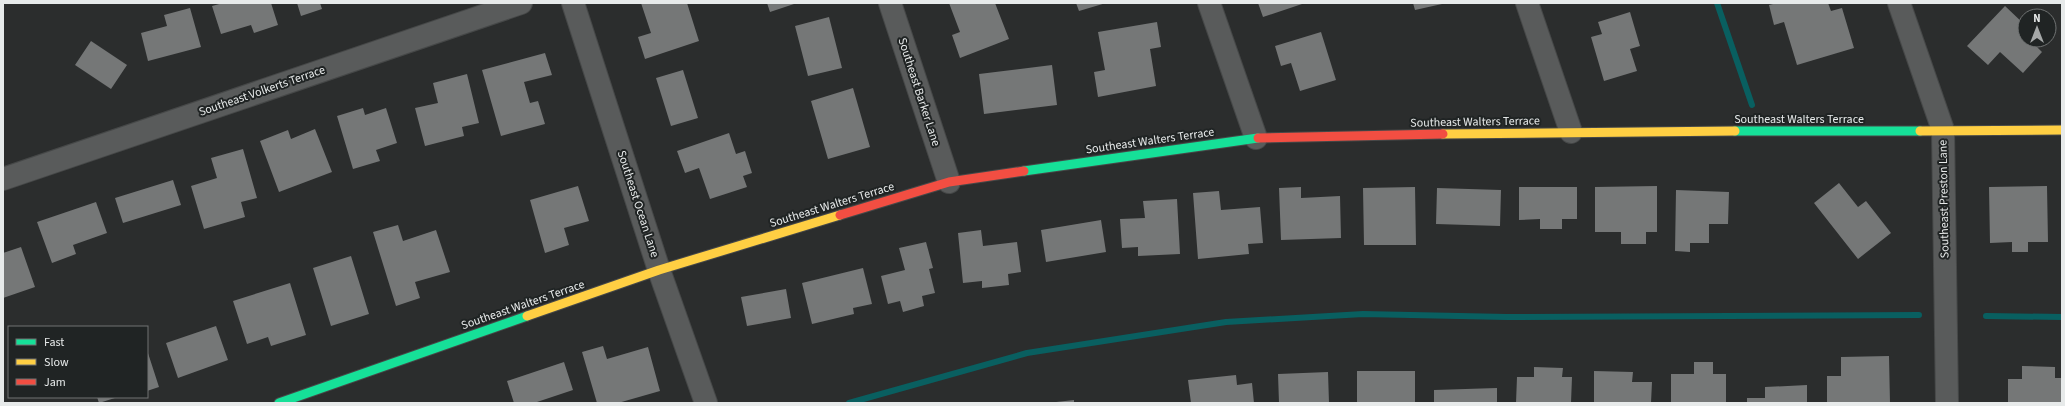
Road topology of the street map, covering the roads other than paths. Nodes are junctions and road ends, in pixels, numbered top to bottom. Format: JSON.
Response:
{"nodes":[{"id":1,"x":521,"y":3,"type":"edge"},
{"id":2,"x":573,"y":3,"type":"edge"},
{"id":3,"x":890,"y":3,"type":"edge"},
{"id":4,"x":1209,"y":3,"type":"edge"},
{"id":5,"x":1527,"y":3,"type":"edge"},
{"id":6,"x":1899,"y":3,"type":"edge"},
{"id":7,"x":1943,"y":130,"type":"junction"},
{"id":8,"x":2062,"y":130,"type":"edge"},
{"id":9,"x":1571,"y":132,"type":"junction"},
{"id":10,"x":1256,"y":138,"type":"junction"},
{"id":11,"x":3,"y":179,"type":"edge"},
{"id":12,"x":948,"y":182,"type":"junction"},
{"id":13,"x":659,"y":270,"type":"junction"},
{"id":14,"x":279,"y":403,"type":"edge"},
{"id":15,"x":706,"y":403,"type":"edge"},
{"id":16,"x":1947,"y":403,"type":"edge"}],
"edges":[{"from":1,"to":11,"type":"street","name":"Southeast Volkerts Terrace"},
{"from":2,"to":13,"type":"street","name":"Southeast Ocean Lane"},
{"from":3,"to":12,"type":"street","name":"Southeast Barker Lane"},
{"from":4,"to":10,"type":"street"},
{"from":5,"to":9,"type":"street"},
{"from":6,"to":7,"type":"street","name":"Southeast Preston Lane"},
{"from":7,"to":8,"type":"street","name":"Southeast Walters Terrace"},
{"from":7,"to":9,"type":"street","name":"Southeast Walters Terrace"},
{"from":7,"to":16,"type":"street","name":"Southeast Preston Lane"},
{"from":9,"to":10,"type":"street","name":"Southeast Walters Terrace"},
{"from":10,"to":12,"type":"street","name":"Southeast Walters Terrace"},
{"from":12,"to":13,"type":"street","name":"Southeast Walters Terrace"},
{"from":13,"to":14,"type":"street","name":"Southeast Walters Terrace"},
{"from":13,"to":15,"type":"street","name":"Southeast Ocean Lane"}]}
